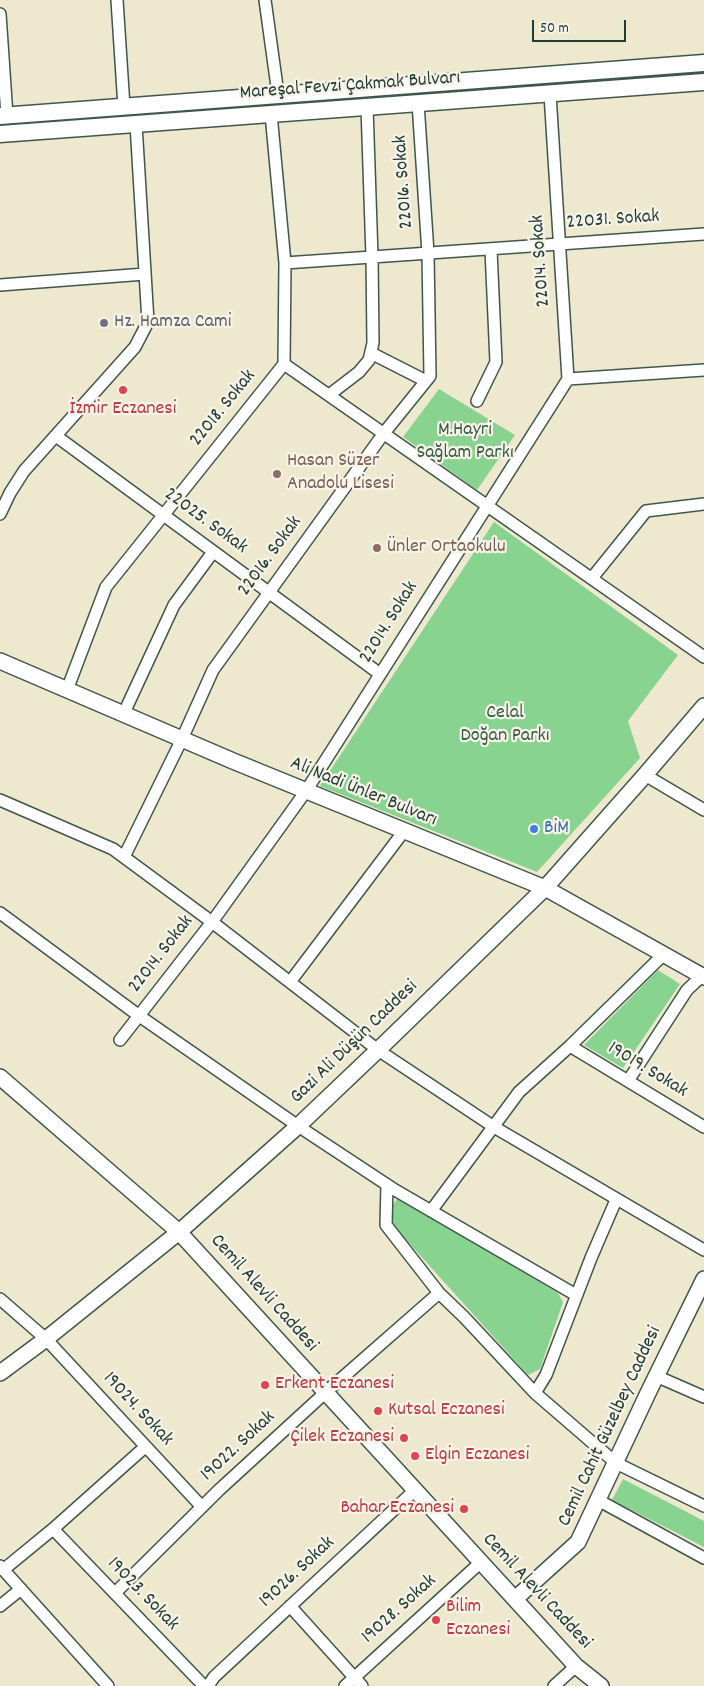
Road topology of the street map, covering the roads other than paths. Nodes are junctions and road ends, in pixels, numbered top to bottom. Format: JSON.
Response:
{"nodes":[{"id":1,"x":117,"y":0,"type":"edge"},
{"id":2,"x":265,"y":0,"type":"edge"},
{"id":3,"x":0,"y":14,"type":"edge"},
{"id":4,"x":704,"y":63,"type":"edge"},
{"id":5,"x":704,"y":82,"type":"edge"},
{"id":6,"x":278,"y":94,"type":"junction"},
{"id":7,"x":550,"y":94,"type":"junction"},
{"id":8,"x":418,"y":103,"type":"junction"},
{"id":9,"x":124,"y":107,"type":"junction"},
{"id":10,"x":366,"y":107,"type":"junction"},
{"id":11,"x":271,"y":114,"type":"junction"},
{"id":12,"x":4,"y":116,"type":"edge"},
{"id":13,"x":136,"y":124,"type":"junction"},
{"id":14,"x":0,"y":134,"type":"edge"},
{"id":15,"x":704,"y":234,"type":"edge"},
{"id":16,"x":559,"y":244,"type":"junction"},
{"id":17,"x":491,"y":250,"type":"junction"},
{"id":18,"x":428,"y":253,"type":"junction"},
{"id":19,"x":372,"y":257,"type":"junction"},
{"id":20,"x":286,"y":264,"type":"junction"},
{"id":21,"x":145,"y":274,"type":"junction"},
{"id":22,"x":0,"y":285,"type":"edge"},
{"id":23,"x":371,"y":353,"type":"junction"},
{"id":24,"x":284,"y":364,"type":"junction"},
{"id":25,"x":704,"y":370,"type":"edge"},
{"id":26,"x":568,"y":379,"type":"junction"},
{"id":27,"x":426,"y":381,"type":"junction"},
{"id":28,"x":329,"y":395,"type":"junction"},
{"id":29,"x":477,"y":401,"type":"dead end"},
{"id":30,"x":384,"y":433,"type":"junction"},
{"id":31,"x":56,"y":436,"type":"junction"},
{"id":32,"x":488,"y":504,"type":"junction"},
{"id":33,"x":704,"y":504,"type":"edge"},
{"id":34,"x":0,"y":514,"type":"edge"},
{"id":35,"x":163,"y":515,"type":"junction"},
{"id":36,"x":213,"y":552,"type":"junction"},
{"id":37,"x":592,"y":578,"type":"junction"},
{"id":38,"x":268,"y":592,"type":"junction"},
{"id":39,"x":704,"y":657,"type":"edge"},
{"id":40,"x":0,"y":661,"type":"edge"},
{"id":41,"x":380,"y":674,"type":"junction"},
{"id":42,"x":67,"y":690,"type":"junction"},
{"id":43,"x":704,"y":706,"type":"edge"},
{"id":44,"x":123,"y":714,"type":"junction"},
{"id":45,"x":182,"y":739,"type":"junction"},
{"id":46,"x":645,"y":775,"type":"junction"},
{"id":47,"x":306,"y":791,"type":"junction"},
{"id":48,"x":0,"y":800,"type":"edge"},
{"id":49,"x":704,"y":810,"type":"edge"},
{"id":50,"x":404,"y":831,"type":"junction"},
{"id":51,"x":124,"y":857,"type":"junction"},
{"id":52,"x":545,"y":888,"type":"junction"},
{"id":53,"x":0,"y":913,"type":"edge"},
{"id":54,"x":212,"y":922,"type":"junction"},
{"id":55,"x":662,"y":955,"type":"junction"},
{"id":56,"x":703,"y":976,"type":"edge"},
{"id":57,"x":290,"y":982,"type":"junction"},
{"id":58,"x":138,"y":1015,"type":"junction"},
{"id":59,"x":120,"y":1040,"type":"dead end"},
{"id":60,"x":570,"y":1046,"type":"junction"},
{"id":61,"x":378,"y":1050,"type":"junction"},
{"id":62,"x":0,"y":1078,"type":"edge"},
{"id":63,"x":628,"y":1081,"type":"junction"},
{"id":64,"x":298,"y":1126,"type":"junction"},
{"id":65,"x":494,"y":1127,"type":"junction"},
{"id":66,"x":704,"y":1127,"type":"edge"},
{"id":67,"x":387,"y":1185,"type":"junction"},
{"id":68,"x":616,"y":1200,"type":"junction"},
{"id":69,"x":431,"y":1211,"type":"junction"},
{"id":70,"x":179,"y":1232,"type":"junction"},
{"id":71,"x":704,"y":1250,"type":"edge"},
{"id":72,"x":704,"y":1279,"type":"edge"},
{"id":73,"x":439,"y":1293,"type":"junction"},
{"id":74,"x":576,"y":1295,"type":"junction"},
{"id":75,"x":0,"y":1300,"type":"edge"},
{"id":76,"x":46,"y":1339,"type":"junction"},
{"id":77,"x":0,"y":1373,"type":"edge"},
{"id":78,"x":656,"y":1376,"type":"junction"},
{"id":79,"x":326,"y":1392,"type":"junction"},
{"id":80,"x":535,"y":1393,"type":"junction"},
{"id":81,"x":704,"y":1398,"type":"edge"},
{"id":82,"x":145,"y":1447,"type":"junction"},
{"id":83,"x":616,"y":1463,"type":"junction"},
{"id":84,"x":415,"y":1490,"type":"junction"},
{"id":85,"x":598,"y":1500,"type":"junction"},
{"id":86,"x":704,"y":1506,"type":"edge"},
{"id":87,"x":202,"y":1508,"type":"junction"},
{"id":88,"x":53,"y":1529,"type":"junction"},
{"id":89,"x":704,"y":1558,"type":"edge"},
{"id":90,"x":481,"y":1562,"type":"junction"},
{"id":91,"x":1,"y":1568,"type":"edge"},
{"id":92,"x":21,"y":1589,"type":"junction"},
{"id":93,"x":115,"y":1593,"type":"junction"},
{"id":94,"x":515,"y":1600,"type":"junction"},
{"id":95,"x":0,"y":1606,"type":"edge"},
{"id":96,"x":290,"y":1606,"type":"junction"},
{"id":97,"x":576,"y":1666,"type":"junction"},
{"id":98,"x":358,"y":1682,"type":"edge"},
{"id":99,"x":108,"y":1686,"type":"edge"},
{"id":100,"x":204,"y":1686,"type":"edge"},
{"id":101,"x":208,"y":1686,"type":"edge"},
{"id":102,"x":345,"y":1686,"type":"edge"},
{"id":103,"x":554,"y":1686,"type":"edge"},
{"id":104,"x":601,"y":1686,"type":"edge"}],
"edges":[{"from":1,"to":9,"type":"street"},
{"from":2,"to":6,"type":"street"},
{"from":3,"to":12,"type":"street"},
{"from":4,"to":6,"type":"main road"},
{"from":5,"to":7,"type":"main road","name":"Mareşal Fevzi Çakmak Bulvarı"},
{"from":6,"to":9,"type":"main road"},
{"from":7,"to":8,"type":"main road","name":"Mareşal Fevzi Çakmak Bulvarı"},
{"from":7,"to":16,"type":"street","name":"22014. Sokak"},
{"from":8,"to":10,"type":"main road","name":"Mareşal Fevzi Çakmak Bulvarı"},
{"from":8,"to":18,"type":"street","name":"22016. Sokak"},
{"from":9,"to":12,"type":"main road"},
{"from":10,"to":11,"type":"main road","name":"Mareşal Fevzi Çakmak Bulvarı"},
{"from":10,"to":19,"type":"street"},
{"from":11,"to":13,"type":"main road","name":"Mareşal Fevzi Çakmak Bulvarı"},
{"from":11,"to":20,"type":"street","name":"22018. Sokak"},
{"from":13,"to":14,"type":"main road","name":"Mareşal Fevzi Çakmak Bulvarı"},
{"from":13,"to":21,"type":"street"},
{"from":15,"to":16,"type":"street","name":"22031. Sokak"},
{"from":16,"to":17,"type":"street","name":"22031. Sokak"},
{"from":16,"to":26,"type":"street","name":"22014. Sokak"},
{"from":17,"to":18,"type":"street","name":"22031. Sokak"},
{"from":17,"to":29,"type":"street"},
{"from":18,"to":19,"type":"street","name":"22031. Sokak"},
{"from":18,"to":27,"type":"street","name":"22016. Sokak"},
{"from":19,"to":20,"type":"street","name":"22031. Sokak"},
{"from":19,"to":23,"type":"street"},
{"from":20,"to":24,"type":"street","name":"22018. Sokak"},
{"from":21,"to":22,"type":"street"},
{"from":21,"to":31,"type":"street"},
{"from":23,"to":27,"type":"street"},
{"from":23,"to":28,"type":"street"},
{"from":24,"to":28,"type":"street"},
{"from":24,"to":35,"type":"street","name":"22018. Sokak"},
{"from":25,"to":26,"type":"street"},
{"from":26,"to":32,"type":"street","name":"22014. Sokak"},
{"from":27,"to":30,"type":"street","name":"22016. Sokak"},
{"from":28,"to":30,"type":"street"},
{"from":30,"to":32,"type":"street"},
{"from":30,"to":38,"type":"street","name":"22016. Sokak"},
{"from":31,"to":34,"type":"street"},
{"from":31,"to":35,"type":"street","name":"22025. Sokak"},
{"from":32,"to":37,"type":"street"},
{"from":32,"to":41,"type":"street","name":"22014. Sokak"},
{"from":33,"to":37,"type":"street"},
{"from":35,"to":36,"type":"street","name":"22025. Sokak"},
{"from":35,"to":42,"type":"street","name":"22018. Sokak"},
{"from":36,"to":38,"type":"street","name":"22025. Sokak"},
{"from":36,"to":44,"type":"street"},
{"from":37,"to":39,"type":"street"},
{"from":38,"to":41,"type":"street","name":"22025. Sokak"},
{"from":38,"to":45,"type":"street","name":"22016. Sokak"},
{"from":40,"to":42,"type":"street","name":"Ali Nadi Ünler Bulvarı"},
{"from":41,"to":47,"type":"street","name":"22014. Sokak"},
{"from":42,"to":44,"type":"street","name":"Ali Nadi Ünler Bulvarı"},
{"from":43,"to":46,"type":"street","name":"Gazi Ali Düşün Caddesi"},
{"from":44,"to":45,"type":"street","name":"Ali Nadi Ünler Bulvarı"},
{"from":45,"to":47,"type":"street","name":"Ali Nadi Ünler Bulvarı"},
{"from":45,"to":51,"type":"street","name":"22016. Sokak"},
{"from":46,"to":49,"type":"street"},
{"from":46,"to":52,"type":"street","name":"Gazi Ali Düşün Caddesi"},
{"from":47,"to":50,"type":"street","name":"Ali Nadi Ünler Bulvarı"},
{"from":47,"to":54,"type":"street","name":"22014. Sokak"},
{"from":48,"to":51,"type":"street"},
{"from":50,"to":52,"type":"street","name":"Ali Nadi Ünler Bulvarı"},
{"from":50,"to":57,"type":"street"},
{"from":51,"to":54,"type":"street"},
{"from":52,"to":55,"type":"street","name":"Ali Nadi Ünler Bulvarı"},
{"from":52,"to":61,"type":"street","name":"Gazi Ali Düşün Caddesi"},
{"from":53,"to":58,"type":"street"},
{"from":54,"to":57,"type":"street"},
{"from":54,"to":58,"type":"street","name":"22014. Sokak"},
{"from":55,"to":56,"type":"street","name":"Ali Nadi Ünler Bulvarı"},
{"from":55,"to":60,"type":"street"},
{"from":56,"to":63,"type":"street"},
{"from":57,"to":61,"type":"street"},
{"from":58,"to":59,"type":"street","name":"22014. Sokak"},
{"from":58,"to":64,"type":"street"},
{"from":60,"to":63,"type":"street","name":"19019. Sokak"},
{"from":60,"to":65,"type":"street"},
{"from":61,"to":64,"type":"street","name":"Gazi Ali Düşün Caddesi"},
{"from":61,"to":65,"type":"street"},
{"from":62,"to":70,"type":"street","name":"Cemil Alevli Caddesi"},
{"from":63,"to":66,"type":"street","name":"19019. Sokak"},
{"from":64,"to":67,"type":"street"},
{"from":64,"to":70,"type":"street","name":"Gazi Ali Düşün Caddesi"},
{"from":65,"to":68,"type":"street"},
{"from":65,"to":69,"type":"street"},
{"from":67,"to":69,"type":"street"},
{"from":67,"to":73,"type":"street"},
{"from":68,"to":71,"type":"street"},
{"from":68,"to":74,"type":"street"},
{"from":69,"to":74,"type":"street"},
{"from":70,"to":76,"type":"street","name":"Gazi Ali Düşün Caddesi"},
{"from":70,"to":79,"type":"street","name":"Cemil Alevli Caddesi"},
{"from":72,"to":78,"type":"street","name":"Cemil Cahit Güzelbey Caddesi"},
{"from":73,"to":79,"type":"street","name":"19022. Sokak"},
{"from":73,"to":80,"type":"street"},
{"from":74,"to":80,"type":"street"},
{"from":75,"to":76,"type":"street","name":"19024. Sokak"},
{"from":76,"to":77,"type":"street","name":"Gazi Ali Düşün Caddesi"},
{"from":76,"to":82,"type":"street","name":"19024. Sokak"},
{"from":78,"to":81,"type":"street"},
{"from":78,"to":83,"type":"street","name":"Cemil Cahit Güzelbey Caddesi"},
{"from":79,"to":84,"type":"street","name":"Cemil Alevli Caddesi"},
{"from":79,"to":87,"type":"street","name":"19022. Sokak"},
{"from":80,"to":83,"type":"street"},
{"from":82,"to":87,"type":"street","name":"19024. Sokak"},
{"from":82,"to":88,"type":"street"},
{"from":83,"to":85,"type":"street","name":"Cemil Cahit Güzelbey Caddesi"},
{"from":83,"to":86,"type":"street"},
{"from":84,"to":90,"type":"street","name":"Cemil Alevli Caddesi"},
{"from":84,"to":96,"type":"street","name":"19026. Sokak"},
{"from":85,"to":89,"type":"street"},
{"from":85,"to":94,"type":"street","name":"Cemil Cahit Güzelbey Caddesi"},
{"from":87,"to":93,"type":"street","name":"19022. Sokak"},
{"from":88,"to":91,"type":"street"},
{"from":88,"to":93,"type":"street","name":"19023. Sokak"},
{"from":90,"to":94,"type":"street","name":"Cemil Alevli Caddesi"},
{"from":90,"to":98,"type":"street","name":"19028. Sokak"},
{"from":91,"to":92,"type":"street"},
{"from":92,"to":95,"type":"street"},
{"from":92,"to":99,"type":"street"},
{"from":93,"to":100,"type":"street","name":"19023. Sokak"},
{"from":94,"to":97,"type":"street","name":"Cemil Alevli Caddesi"},
{"from":96,"to":98,"type":"street"},
{"from":96,"to":101,"type":"street","name":"19026. Sokak"},
{"from":97,"to":103,"type":"street"},
{"from":97,"to":104,"type":"street","name":"Cemil Alevli Caddesi"},
{"from":98,"to":102,"type":"street","name":"19028. Sokak"}]}
